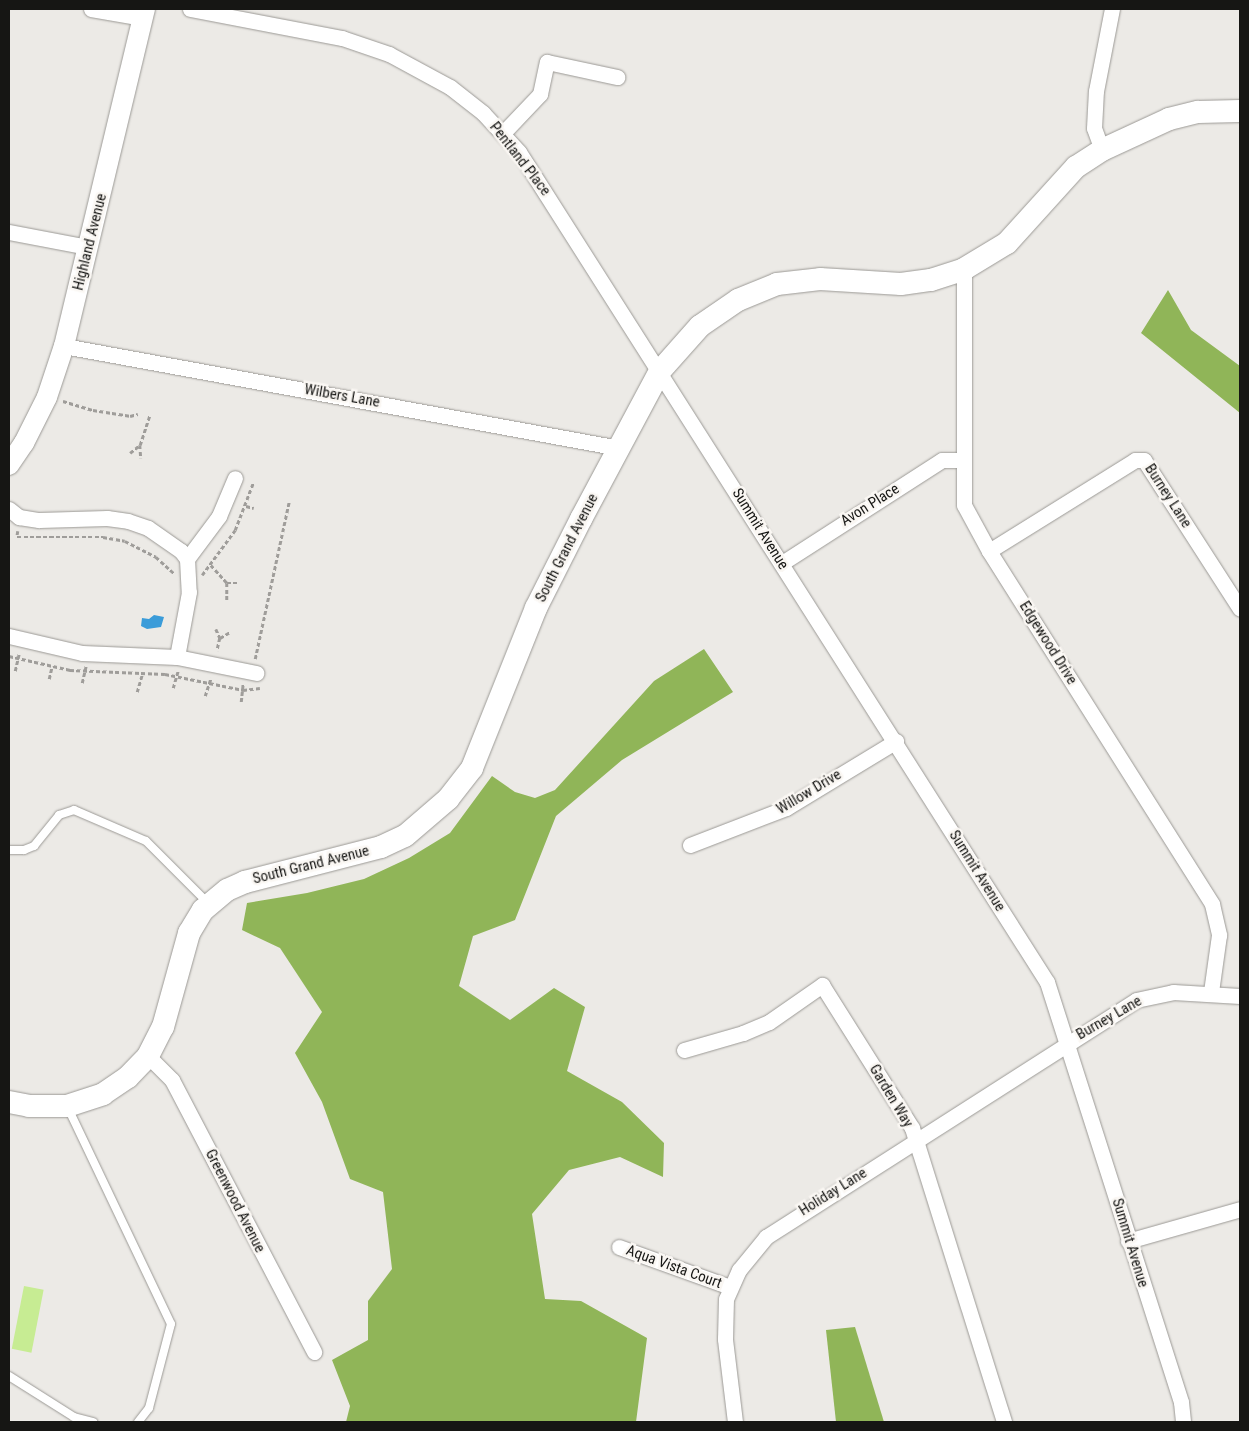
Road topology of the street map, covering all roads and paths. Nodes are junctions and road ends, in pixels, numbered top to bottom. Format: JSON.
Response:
{"nodes":[{"id":1,"x":91,"y":9,"type":"edge"},
{"id":2,"x":190,"y":9,"type":"edge"},
{"id":3,"x":1112,"y":9,"type":"edge"},
{"id":4,"x":144,"y":14,"type":"edge"},
{"id":5,"x":617,"y":77,"type":"dead end"},
{"id":6,"x":1240,"y":111,"type":"edge"},
{"id":7,"x":503,"y":133,"type":"junction"},
{"id":8,"x":1102,"y":150,"type":"junction"},
{"id":9,"x":9,"y":232,"type":"edge"},
{"id":10,"x":88,"y":248,"type":"junction"},
{"id":11,"x":964,"y":269,"type":"junction"},
{"id":12,"x":64,"y":346,"type":"junction"},
{"id":13,"x":660,"y":372,"type":"junction"},
{"id":14,"x":61,"y":401,"type":"dead end"},
{"id":15,"x":138,"y":414,"type":"dead end"},
{"id":16,"x":150,"y":415,"type":"dead end"},
{"id":17,"x":140,"y":445,"type":"junction"},
{"id":18,"x":619,"y":448,"type":"junction"},
{"id":19,"x":130,"y":453,"type":"dead end"},
{"id":20,"x":141,"y":458,"type":"dead end"},
{"id":21,"x":963,"y":460,"type":"junction"},
{"id":22,"x":9,"y":465,"type":"edge"},
{"id":23,"x":235,"y":478,"type":"dead end"},
{"id":24,"x":253,"y":483,"type":"dead end"},
{"id":25,"x":289,"y":502,"type":"dead end"},
{"id":26,"x":246,"y":506,"type":"junction"},
{"id":27,"x":254,"y":508,"type":"dead end"},
{"id":28,"x":9,"y":510,"type":"edge"},
{"id":29,"x":19,"y":526,"type":"dead end"},
{"id":30,"x":989,"y":551,"type":"junction"},
{"id":31,"x":187,"y":559,"type":"junction"},
{"id":32,"x":782,"y":563,"type":"junction"},
{"id":33,"x":211,"y":565,"type":"junction"},
{"id":34,"x":183,"y":580,"type":"junction"},
{"id":35,"x":227,"y":583,"type":"junction"},
{"id":36,"x":240,"y":583,"type":"dead end"},
{"id":37,"x":227,"y":600,"type":"dead end"},
{"id":38,"x":1240,"y":609,"type":"edge"},
{"id":39,"x":230,"y":632,"type":"dead end"},
{"id":40,"x":16,"y":638,"type":"edge"},
{"id":41,"x":220,"y":638,"type":"dead end"},
{"id":42,"x":56,"y":647,"type":"junction"},
{"id":43,"x":9,"y":656,"type":"edge"},
{"id":44,"x":141,"y":656,"type":"junction"},
{"id":45,"x":18,"y":658,"type":"junction"},
{"id":46,"x":180,"y":658,"type":"junction"},
{"id":47,"x":52,"y":666,"type":"junction"},
{"id":48,"x":14,"y":671,"type":"dead end"},
{"id":49,"x":250,"y":671,"type":"junction"},
{"id":50,"x":142,"y":674,"type":"junction"},
{"id":51,"x":176,"y":677,"type":"junction"},
{"id":52,"x":49,"y":679,"type":"dead end"},
{"id":53,"x":173,"y":688,"type":"dead end"},
{"id":54,"x":260,"y":688,"type":"dead end"},
{"id":55,"x":243,"y":690,"type":"junction"},
{"id":56,"x":137,"y":692,"type":"dead end"},
{"id":57,"x":241,"y":702,"type":"dead end"},
{"id":58,"x":896,"y":741,"type":"junction"},
{"id":59,"x":690,"y":845,"type":"dead end"},
{"id":60,"x":9,"y":850,"type":"edge"},
{"id":61,"x":210,"y":904,"type":"junction"},
{"id":62,"x":1211,"y":992,"type":"junction"},
{"id":63,"x":1240,"y":996,"type":"edge"},
{"id":64,"x":1068,"y":1042,"type":"junction"},
{"id":65,"x":684,"y":1050,"type":"dead end"},
{"id":66,"x":148,"y":1056,"type":"junction"},
{"id":67,"x":9,"y":1102,"type":"edge"},
{"id":68,"x":67,"y":1106,"type":"junction"},
{"id":69,"x":915,"y":1141,"type":"junction"},
{"id":70,"x":1240,"y":1209,"type":"edge"},
{"id":71,"x":1128,"y":1241,"type":"junction"},
{"id":72,"x":619,"y":1247,"type":"dead end"},
{"id":73,"x":730,"y":1287,"type":"junction"},
{"id":74,"x":314,"y":1352,"type":"dead end"},
{"id":75,"x":9,"y":1376,"type":"edge"},
{"id":76,"x":93,"y":1422,"type":"edge"},
{"id":77,"x":138,"y":1422,"type":"edge"},
{"id":78,"x":736,"y":1422,"type":"edge"},
{"id":79,"x":1004,"y":1422,"type":"edge"},
{"id":80,"x":1183,"y":1422,"type":"edge"}],
"edges":[{"from":1,"to":4,"type":"street"},
{"from":2,"to":7,"type":"street","name":"Pentland Place"},
{"from":3,"to":8,"type":"street"},
{"from":4,"to":10,"type":"street","name":"Highland Avenue"},
{"from":5,"to":7,"type":"street"},
{"from":6,"to":8,"type":"main road","name":"South Grand Avenue"},
{"from":7,"to":13,"type":"street","name":"Pentland Place"},
{"from":8,"to":11,"type":"main road","name":"South Grand Avenue"},
{"from":9,"to":10,"type":"street"},
{"from":10,"to":12,"type":"street","name":"Highland Avenue"},
{"from":11,"to":13,"type":"main road","name":"South Grand Avenue"},
{"from":11,"to":21,"type":"street","name":"Edgewood Drive"},
{"from":12,"to":18,"type":"street","name":"Wilbers Lane"},
{"from":12,"to":22,"type":"street","name":"Highland Avenue"},
{"from":13,"to":18,"type":"main road","name":"South Grand Avenue"},
{"from":13,"to":32,"type":"street","name":"Summit Avenue"},
{"from":14,"to":15,"type":"path"},
{"from":16,"to":17,"type":"path"},
{"from":17,"to":19,"type":"path"},
{"from":17,"to":20,"type":"path"},
{"from":18,"to":61,"type":"main road","name":"South Grand Avenue"},
{"from":21,"to":30,"type":"street","name":"Edgewood Drive"},
{"from":21,"to":32,"type":"street","name":"Avon Place"},
{"from":23,"to":31,"type":"street"},
{"from":24,"to":26,"type":"path"},
{"from":25,"to":49,"type":"path"},
{"from":26,"to":27,"type":"path"},
{"from":26,"to":33,"type":"path"},
{"from":28,"to":31,"type":"street"},
{"from":29,"to":34,"type":"path"},
{"from":30,"to":38,"type":"street","name":"Burney Lane"},
{"from":30,"to":62,"type":"street","name":"Edgewood Drive"},
{"from":31,"to":34,"type":"street"},
{"from":32,"to":58,"type":"street","name":"Summit Avenue"},
{"from":33,"to":34,"type":"path"},
{"from":33,"to":35,"type":"path"},
{"from":34,"to":46,"type":"street"},
{"from":35,"to":36,"type":"path"},
{"from":35,"to":37,"type":"path"},
{"from":39,"to":41,"type":"path"},
{"from":40,"to":42,"type":"street"},
{"from":40,"to":45,"type":"path"},
{"from":42,"to":44,"type":"street"},
{"from":42,"to":47,"type":"path"},
{"from":43,"to":45,"type":"path"},
{"from":44,"to":46,"type":"street"},
{"from":44,"to":50,"type":"path"},
{"from":45,"to":47,"type":"path"},
{"from":45,"to":48,"type":"path"},
{"from":46,"to":49,"type":"street"},
{"from":46,"to":51,"type":"path"},
{"from":47,"to":50,"type":"path"},
{"from":47,"to":52,"type":"path"},
{"from":49,"to":55,"type":"path"},
{"from":50,"to":51,"type":"path"},
{"from":50,"to":56,"type":"path"},
{"from":51,"to":53,"type":"path"},
{"from":51,"to":55,"type":"path"},
{"from":54,"to":55,"type":"path"},
{"from":55,"to":57,"type":"path"},
{"from":58,"to":59,"type":"street","name":"Willow Drive"},
{"from":58,"to":64,"type":"street","name":"Summit Avenue"},
{"from":60,"to":61,"type":"lane"},
{"from":61,"to":66,"type":"main road","name":"South Grand Avenue"},
{"from":62,"to":63,"type":"street","name":"Burney Lane"},
{"from":62,"to":64,"type":"street","name":"Burney Lane"},
{"from":64,"to":69,"type":"street","name":"Holiday Lane"},
{"from":64,"to":71,"type":"street","name":"Summit Avenue"},
{"from":65,"to":69,"type":"street","name":"Garden Way"},
{"from":66,"to":68,"type":"main road","name":"South Grand Avenue"},
{"from":66,"to":74,"type":"street","name":"Greenwood Avenue"},
{"from":67,"to":68,"type":"main road","name":"South Grand Avenue"},
{"from":68,"to":77,"type":"lane"},
{"from":69,"to":73,"type":"street","name":"Holiday Lane"},
{"from":69,"to":79,"type":"street","name":"Garden Way"},
{"from":70,"to":71,"type":"street"},
{"from":71,"to":80,"type":"street","name":"Summit Avenue"},
{"from":72,"to":73,"type":"street","name":"Aqua Vista Court"},
{"from":73,"to":78,"type":"street","name":"Holiday Lane"},
{"from":75,"to":76,"type":"lane"}]}
